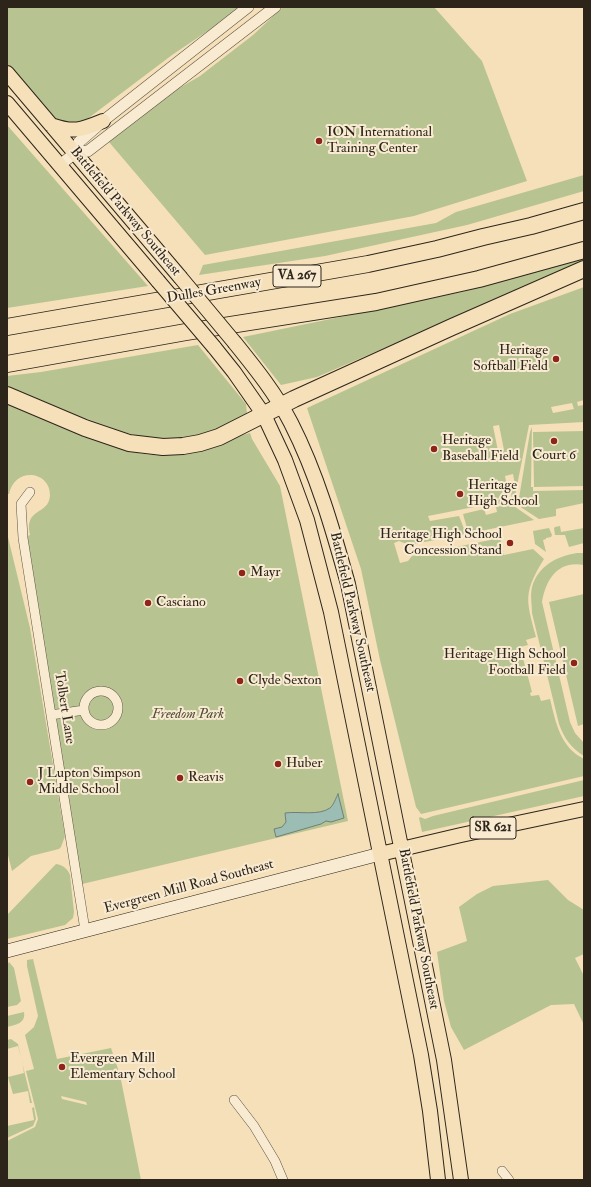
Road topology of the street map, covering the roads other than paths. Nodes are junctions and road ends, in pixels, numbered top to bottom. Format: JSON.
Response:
{"nodes":[{"id":1,"x":248,"y":7,"type":"edge"},
{"id":2,"x":275,"y":7,"type":"edge"},
{"id":3,"x":7,"y":73,"type":"edge"},
{"id":4,"x":7,"y":103,"type":"edge"},
{"id":5,"x":103,"y":121,"type":"junction"},
{"id":6,"x":51,"y":125,"type":"junction"},
{"id":7,"x":75,"y":153,"type":"junction"},
{"id":8,"x":60,"y":165,"type":"junction"},
{"id":9,"x":584,"y":210,"type":"edge"},
{"id":10,"x":584,"y":250,"type":"edge"},
{"id":11,"x":584,"y":269,"type":"edge"},
{"id":12,"x":7,"y":327,"type":"edge"},
{"id":13,"x":7,"y":364,"type":"edge"},
{"id":14,"x":7,"y":395,"type":"edge"},
{"id":15,"x":281,"y":406,"type":"junction"},
{"id":16,"x":264,"y":415,"type":"junction"},
{"id":17,"x":30,"y":492,"type":"dead end"},
{"id":18,"x":84,"y":710,"type":"dead end"},
{"id":19,"x":51,"y":715,"type":"junction"},
{"id":20,"x":584,"y":809,"type":"edge"},
{"id":21,"x":402,"y":849,"type":"junction"},
{"id":22,"x":380,"y":854,"type":"junction"},
{"id":23,"x":85,"y":930,"type":"junction"},
{"id":24,"x":7,"y":951,"type":"edge"},
{"id":25,"x":234,"y":1100,"type":"dead end"},
{"id":26,"x":502,"y":1171,"type":"dead end"},
{"id":27,"x":284,"y":1180,"type":"edge"},
{"id":28,"x":438,"y":1180,"type":"edge"},
{"id":29,"x":461,"y":1180,"type":"edge"},
{"id":30,"x":509,"y":1180,"type":"edge"}],
"edges":[{"from":1,"to":5,"type":"street"},
{"from":2,"to":7,"type":"street"},
{"from":3,"to":6,"type":"main road","name":"Battlefield Parkway Southeast"},
{"from":4,"to":8,"type":"main road","name":"Battlefield Parkway Southeast"},
{"from":5,"to":6,"type":"main road"},
{"from":5,"to":7,"type":"street"},
{"from":6,"to":7,"type":"main road","name":"Battlefield Parkway Southeast"},
{"from":7,"to":8,"type":"street"},
{"from":7,"to":15,"type":"main road","name":"Battlefield Parkway Southeast","bridge":true},
{"from":8,"to":16,"type":"main road","name":"Battlefield Parkway Southeast","bridge":true},
{"from":9,"to":12,"type":"highway","name":"Dulles Greenway","number":"VA 267"},
{"from":10,"to":13,"type":"highway"},
{"from":11,"to":15,"type":"highway"},
{"from":14,"to":16,"type":"highway"},
{"from":15,"to":16,"type":"highway"},
{"from":15,"to":21,"type":"main road","name":"Battlefield Parkway Southeast"},
{"from":16,"to":22,"type":"main road","name":"Battlefield Parkway Southeast"},
{"from":17,"to":19,"type":"street","name":"Tolbert Lane"},
{"from":18,"to":19,"type":"street"},
{"from":19,"to":23,"type":"street","name":"Tolbert Lane"},
{"from":20,"to":21,"type":"main road","number":"SR 621"},
{"from":21,"to":22,"type":"main road","number":"SR 621"},
{"from":21,"to":29,"type":"main road","name":"Battlefield Parkway Southeast"},
{"from":22,"to":23,"type":"main road","name":"Evergreen Mill Road Southeast","number":"SR 621"},
{"from":22,"to":28,"type":"main road","name":"Battlefield Parkway Southeast"},
{"from":23,"to":24,"type":"main road","name":"Evergreen Mill Road Southeast","number":"SR 621"},
{"from":25,"to":27,"type":"street"},
{"from":26,"to":30,"type":"street"}]}
